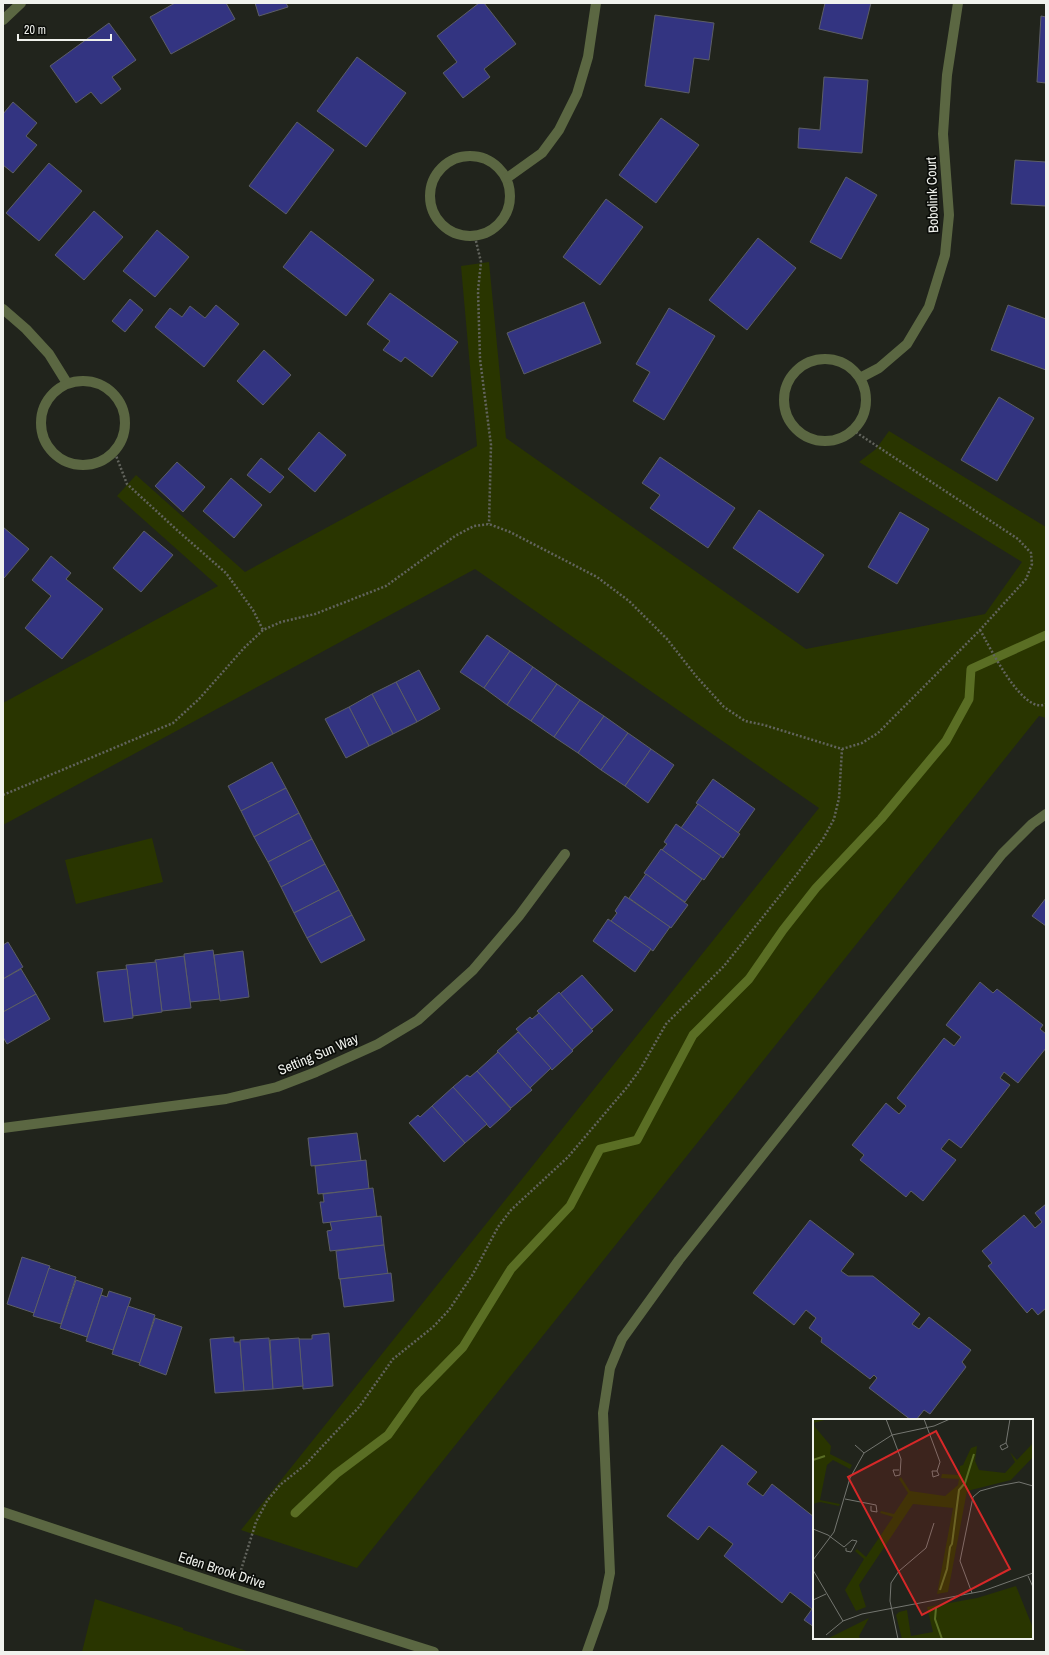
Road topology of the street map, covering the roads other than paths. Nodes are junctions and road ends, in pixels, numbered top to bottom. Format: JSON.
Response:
{"nodes":[{"id":1,"x":21,"y":3,"type":"edge"},
{"id":2,"x":596,"y":3,"type":"edge"},
{"id":3,"x":958,"y":3,"type":"edge"},
{"id":4,"x":3,"y":20,"type":"edge"},
{"id":5,"x":507,"y":178,"type":"junction"},
{"id":6,"x":3,"y":309,"type":"edge"},
{"id":7,"x":860,"y":378,"type":"junction"},
{"id":8,"x":67,"y":383,"type":"junction"},
{"id":9,"x":1046,"y":814,"type":"edge"},
{"id":10,"x":565,"y":854,"type":"dead end"},
{"id":11,"x":3,"y":1128,"type":"edge"},
{"id":12,"x":3,"y":1512,"type":"edge"},
{"id":13,"x":434,"y":1652,"type":"edge"},
{"id":14,"x":587,"y":1652,"type":"edge"}],
"edges":[{"from":1,"to":4,"type":"street"},
{"from":2,"to":5,"type":"street"},
{"from":3,"to":7,"type":"street","name":"Bobolink Court"},
{"from":5,"to":5,"type":"street"},
{"from":6,"to":8,"type":"street"},
{"from":7,"to":7,"type":"street"},
{"from":8,"to":8,"type":"street"},
{"from":9,"to":14,"type":"street"},
{"from":10,"to":11,"type":"street","name":"Setting Sun Way"},
{"from":12,"to":13,"type":"street","name":"Eden Brook Drive"}]}
